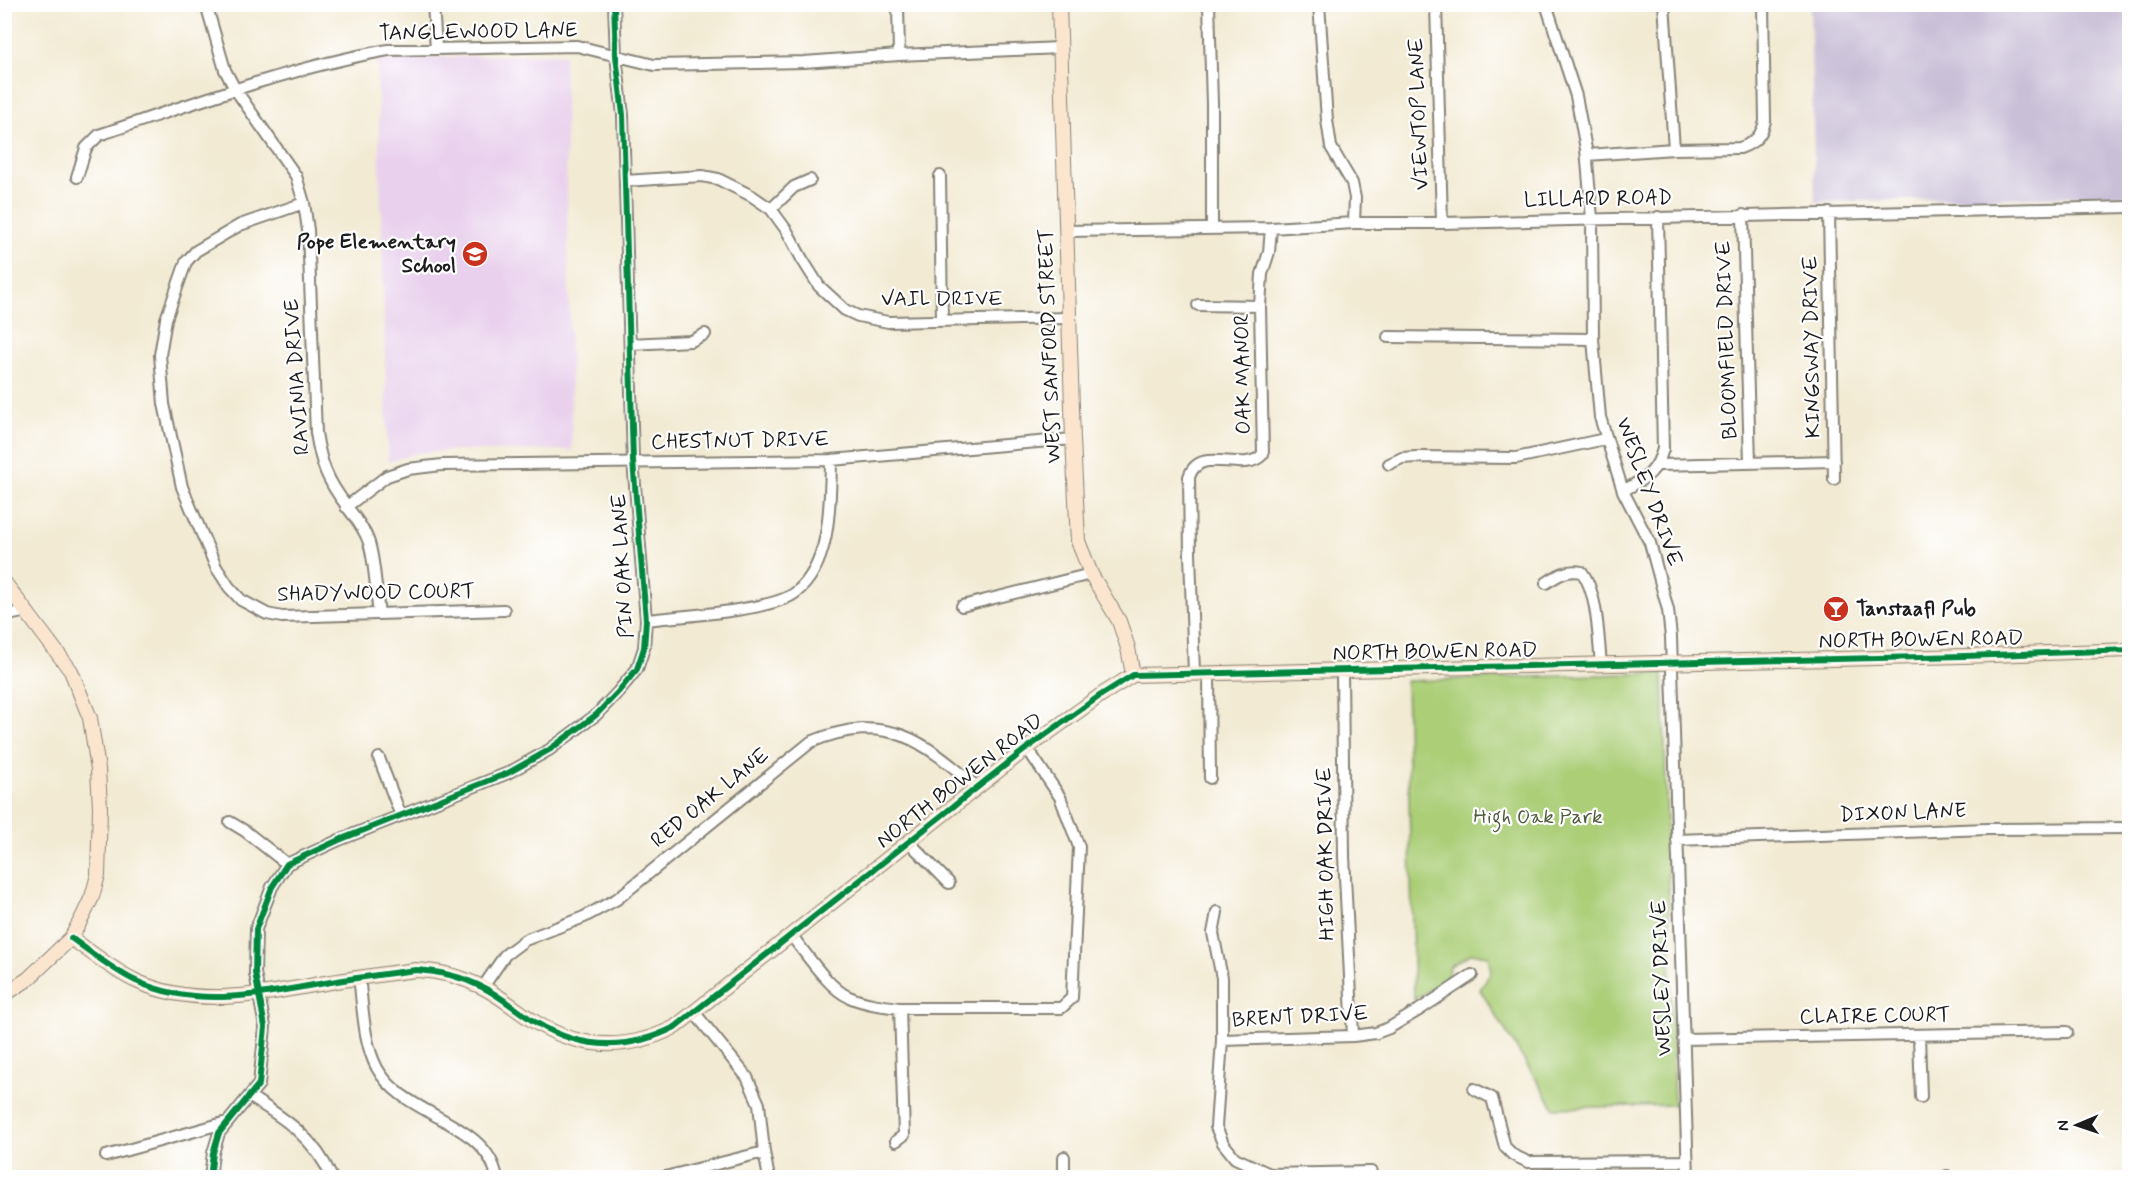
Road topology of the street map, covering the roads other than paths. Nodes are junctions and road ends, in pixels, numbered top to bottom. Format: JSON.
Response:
{"nodes":[{"id":1,"x":206,"y":4,"type":"edge"},
{"id":2,"x":433,"y":4,"type":"edge"},
{"id":3,"x":614,"y":4,"type":"edge"},
{"id":4,"x":898,"y":4,"type":"edge"},
{"id":5,"x":1059,"y":4,"type":"edge"},
{"id":6,"x":1209,"y":4,"type":"edge"},
{"id":7,"x":1319,"y":4,"type":"edge"},
{"id":8,"x":1436,"y":4,"type":"edge"},
{"id":9,"x":1546,"y":4,"type":"edge"},
{"id":10,"x":1664,"y":4,"type":"edge"},
{"id":11,"x":1763,"y":4,"type":"edge"},
{"id":12,"x":1060,"y":48,"type":"junction"},
{"id":13,"x":436,"y":49,"type":"junction"},
{"id":14,"x":899,"y":55,"type":"junction"},
{"id":15,"x":616,"y":56,"type":"junction"},
{"id":16,"x":235,"y":89,"type":"junction"},
{"id":17,"x":1674,"y":149,"type":"junction"},
{"id":18,"x":1587,"y":155,"type":"junction"},
{"id":19,"x":940,"y":176,"type":"dead end"},
{"id":20,"x":77,"y":177,"type":"dead end"},
{"id":21,"x":810,"y":180,"type":"dead end"},
{"id":22,"x":625,"y":182,"type":"junction"},
{"id":23,"x":304,"y":203,"type":"junction"},
{"id":24,"x":2130,"y":207,"type":"edge"},
{"id":25,"x":771,"y":209,"type":"junction"},
{"id":26,"x":1829,"y":213,"type":"junction"},
{"id":27,"x":1743,"y":215,"type":"junction"},
{"id":28,"x":1658,"y":217,"type":"junction"},
{"id":29,"x":1592,"y":219,"type":"junction"},
{"id":30,"x":1354,"y":223,"type":"junction"},
{"id":31,"x":1442,"y":223,"type":"junction"},
{"id":32,"x":1212,"y":228,"type":"junction"},
{"id":33,"x":1271,"y":228,"type":"junction"},
{"id":34,"x":1067,"y":231,"type":"junction"},
{"id":35,"x":1198,"y":305,"type":"dead end"},
{"id":36,"x":1260,"y":306,"type":"junction"},
{"id":37,"x":1070,"y":318,"type":"junction"},
{"id":38,"x":942,"y":321,"type":"junction"},
{"id":39,"x":705,"y":333,"type":"dead end"},
{"id":40,"x":1388,"y":337,"type":"dead end"},
{"id":41,"x":1593,"y":339,"type":"junction"},
{"id":42,"x":630,"y":344,"type":"junction"},
{"id":43,"x":1073,"y":439,"type":"junction"},
{"id":44,"x":1605,"y":439,"type":"junction"},
{"id":45,"x":831,"y":460,"type":"junction"},
{"id":46,"x":633,"y":461,"type":"junction"},
{"id":47,"x":1834,"y":461,"type":"junction"},
{"id":48,"x":1750,"y":463,"type":"junction"},
{"id":49,"x":1389,"y":464,"type":"dead end"},
{"id":50,"x":1659,"y":465,"type":"junction"},
{"id":51,"x":1834,"y":479,"type":"dead end"},
{"id":52,"x":1623,"y":491,"type":"junction"},
{"id":53,"x":346,"y":507,"type":"junction"},
{"id":54,"x":1091,"y":574,"type":"junction"},
{"id":55,"x":4,"y":582,"type":"edge"},
{"id":56,"x":1546,"y":583,"type":"dead end"},
{"id":57,"x":962,"y":606,"type":"dead end"},
{"id":58,"x":504,"y":610,"type":"dead end"},
{"id":59,"x":27,"y":611,"type":"junction"},
{"id":60,"x":379,"y":614,"type":"junction"},
{"id":61,"x":4,"y":616,"type":"edge"},
{"id":62,"x":646,"y":620,"type":"junction"},
{"id":63,"x":2130,"y":650,"type":"edge"},
{"id":64,"x":1672,"y":662,"type":"junction"},
{"id":65,"x":1601,"y":664,"type":"junction"},
{"id":66,"x":1342,"y":670,"type":"junction"},
{"id":67,"x":1194,"y":674,"type":"junction"},
{"id":68,"x":1209,"y":674,"type":"junction"},
{"id":69,"x":1133,"y":675,"type":"junction"},
{"id":70,"x":1027,"y":748,"type":"junction"},
{"id":71,"x":379,"y":758,"type":"dead end"},
{"id":72,"x":1210,"y":778,"type":"dead end"},
{"id":73,"x":978,"y":788,"type":"junction"},
{"id":74,"x":401,"y":816,"type":"junction"},
{"id":75,"x":230,"y":822,"type":"dead end"},
{"id":76,"x":2130,"y":828,"type":"edge"},
{"id":77,"x":1677,"y":840,"type":"junction"},
{"id":78,"x":909,"y":843,"type":"junction"},
{"id":79,"x":286,"y":864,"type":"junction"},
{"id":80,"x":949,"y":883,"type":"dead end"},
{"id":81,"x":1217,"y":912,"type":"dead end"},
{"id":82,"x":791,"y":934,"type":"junction"},
{"id":83,"x":71,"y":938,"type":"junction"},
{"id":84,"x":1472,"y":975,"type":"dead end"},
{"id":85,"x":359,"y":977,"type":"junction"},
{"id":86,"x":483,"y":987,"type":"junction"},
{"id":87,"x":4,"y":995,"type":"edge"},
{"id":88,"x":258,"y":995,"type":"junction"},
{"id":89,"x":900,"y":1008,"type":"junction"},
{"id":90,"x":694,"y":1012,"type":"junction"},
{"id":91,"x":2067,"y":1032,"type":"dead end"},
{"id":92,"x":1919,"y":1035,"type":"junction"},
{"id":93,"x":1353,"y":1036,"type":"junction"},
{"id":94,"x":1683,"y":1039,"type":"junction"},
{"id":95,"x":1222,"y":1040,"type":"junction"},
{"id":96,"x":1473,"y":1089,"type":"dead end"},
{"id":97,"x":249,"y":1096,"type":"junction"},
{"id":98,"x":1921,"y":1097,"type":"dead end"},
{"id":99,"x":227,"y":1122,"type":"junction"},
{"id":100,"x":896,"y":1142,"type":"dead end"},
{"id":101,"x":764,"y":1152,"type":"junction"},
{"id":102,"x":106,"y":1155,"type":"dead end"},
{"id":103,"x":1064,"y":1157,"type":"dead end"},
{"id":104,"x":1687,"y":1161,"type":"junction"},
{"id":105,"x":1371,"y":1172,"type":"dead end"},
{"id":106,"x":210,"y":1178,"type":"edge"},
{"id":107,"x":332,"y":1178,"type":"edge"},
{"id":108,"x":497,"y":1178,"type":"edge"},
{"id":109,"x":661,"y":1178,"type":"edge"},
{"id":110,"x":769,"y":1178,"type":"edge"},
{"id":111,"x":1064,"y":1178,"type":"edge"},
{"id":112,"x":1688,"y":1178,"type":"edge"}],
"edges":[{"from":1,"to":16,"type":"street","name":"RAVINIA DRIVE"},
{"from":2,"to":13,"type":"street"},
{"from":3,"to":15,"type":"street","name":"PIN OAK LANE"},
{"from":4,"to":14,"type":"street"},
{"from":5,"to":12,"type":"street","name":"WEST SANFORD STREET"},
{"from":6,"to":32,"type":"street"},
{"from":7,"to":30,"type":"street"},
{"from":8,"to":31,"type":"street","name":"VIEWTOP LANE"},
{"from":9,"to":18,"type":"street","name":"WESLEY DRIVE"},
{"from":10,"to":17,"type":"street"},
{"from":11,"to":17,"type":"street"},
{"from":12,"to":14,"type":"street","name":"TANGLEWOOD LANE"},
{"from":12,"to":34,"type":"street","name":"WEST SANFORD STREET"},
{"from":13,"to":15,"type":"street","name":"TANGLEWOOD LANE"},
{"from":13,"to":16,"type":"street","name":"TANGLEWOOD LANE"},
{"from":14,"to":15,"type":"street","name":"TANGLEWOOD LANE"},
{"from":15,"to":22,"type":"street","name":"PIN OAK LANE"},
{"from":16,"to":20,"type":"street","name":"TANGLEWOOD LANE"},
{"from":16,"to":23,"type":"street","name":"RAVINIA DRIVE"},
{"from":17,"to":18,"type":"street"},
{"from":18,"to":29,"type":"street","name":"WESLEY DRIVE"},
{"from":19,"to":38,"type":"street"},
{"from":21,"to":25,"type":"street"},
{"from":22,"to":25,"type":"street","name":"VAIL DRIVE"},
{"from":22,"to":42,"type":"street","name":"PIN OAK LANE"},
{"from":23,"to":53,"type":"street","name":"RAVINIA DRIVE"},
{"from":23,"to":60,"type":"street","name":"SHADYWOOD COURT"},
{"from":24,"to":26,"type":"street","name":"LILLARD ROAD"},
{"from":25,"to":38,"type":"street","name":"VAIL DRIVE"},
{"from":26,"to":27,"type":"street","name":"LILLARD ROAD"},
{"from":26,"to":47,"type":"street","name":"KINGSWAY DRIVE"},
{"from":27,"to":28,"type":"street","name":"LILLARD ROAD"},
{"from":27,"to":48,"type":"street","name":"BLOOMFIELD DRIVE"},
{"from":28,"to":29,"type":"street","name":"LILLARD ROAD"},
{"from":28,"to":50,"type":"street"},
{"from":29,"to":31,"type":"street","name":"LILLARD ROAD"},
{"from":29,"to":41,"type":"street","name":"WESLEY DRIVE"},
{"from":30,"to":31,"type":"street","name":"LILLARD ROAD"},
{"from":30,"to":33,"type":"street","name":"LILLARD ROAD"},
{"from":32,"to":33,"type":"street","name":"LILLARD ROAD"},
{"from":32,"to":34,"type":"street","name":"LILLARD ROAD"},
{"from":33,"to":36,"type":"street","name":"OAK MANOR"},
{"from":34,"to":37,"type":"street","name":"WEST SANFORD STREET"},
{"from":35,"to":36,"type":"street"},
{"from":36,"to":67,"type":"street","name":"OAK MANOR"},
{"from":37,"to":38,"type":"street","name":"VAIL DRIVE"},
{"from":37,"to":43,"type":"street","name":"WEST SANFORD STREET"},
{"from":39,"to":42,"type":"street"},
{"from":40,"to":41,"type":"street"},
{"from":41,"to":44,"type":"street","name":"WESLEY DRIVE"},
{"from":42,"to":46,"type":"street","name":"PIN OAK LANE"},
{"from":43,"to":45,"type":"street","name":"CHESTNUT DRIVE"},
{"from":43,"to":54,"type":"street","name":"WEST SANFORD STREET"},
{"from":44,"to":49,"type":"street"},
{"from":44,"to":52,"type":"street","name":"WESLEY DRIVE"},
{"from":45,"to":46,"type":"street","name":"CHESTNUT DRIVE"},
{"from":45,"to":62,"type":"street"},
{"from":46,"to":53,"type":"street","name":"CHESTNUT DRIVE"},
{"from":46,"to":62,"type":"street","name":"PIN OAK LANE"},
{"from":47,"to":48,"type":"street"},
{"from":47,"to":51,"type":"street","name":"KINGSWAY DRIVE"},
{"from":48,"to":50,"type":"street"},
{"from":50,"to":52,"type":"street"},
{"from":52,"to":64,"type":"street","name":"WESLEY DRIVE"},
{"from":53,"to":60,"type":"street","name":"RAVINIA DRIVE"},
{"from":54,"to":57,"type":"street"},
{"from":54,"to":69,"type":"street","name":"WEST SANFORD STREET"},
{"from":55,"to":59,"type":"street"},
{"from":56,"to":65,"type":"street"},
{"from":58,"to":60,"type":"street","name":"SHADYWOOD COURT"},
{"from":59,"to":61,"type":"street"},
{"from":59,"to":83,"type":"street"},
{"from":62,"to":74,"type":"street","name":"PIN OAK LANE"},
{"from":63,"to":64,"type":"street","name":"NORTH BOWEN ROAD"},
{"from":64,"to":65,"type":"street","name":"NORTH BOWEN ROAD"},
{"from":64,"to":77,"type":"street","name":"WESLEY DRIVE"},
{"from":65,"to":66,"type":"street","name":"NORTH BOWEN ROAD"},
{"from":66,"to":68,"type":"street","name":"NORTH BOWEN ROAD"},
{"from":66,"to":93,"type":"street","name":"HIGH OAK DRIVE"},
{"from":67,"to":68,"type":"street","name":"NORTH BOWEN ROAD"},
{"from":67,"to":69,"type":"street","name":"NORTH BOWEN ROAD"},
{"from":68,"to":72,"type":"street"},
{"from":69,"to":70,"type":"street","name":"NORTH BOWEN ROAD"},
{"from":70,"to":73,"type":"street","name":"NORTH BOWEN ROAD"},
{"from":70,"to":89,"type":"street"},
{"from":71,"to":74,"type":"street"},
{"from":73,"to":78,"type":"street","name":"NORTH BOWEN ROAD"},
{"from":73,"to":86,"type":"street","name":"RED OAK LANE"},
{"from":74,"to":79,"type":"street","name":"PIN OAK LANE"},
{"from":75,"to":79,"type":"street"},
{"from":76,"to":77,"type":"street","name":"DIXON LANE"},
{"from":77,"to":94,"type":"street","name":"WESLEY DRIVE"},
{"from":78,"to":80,"type":"street"},
{"from":78,"to":82,"type":"street","name":"NORTH BOWEN ROAD"},
{"from":79,"to":88,"type":"street"},
{"from":81,"to":95,"type":"street"},
{"from":82,"to":89,"type":"street"},
{"from":82,"to":90,"type":"street","name":"NORTH BOWEN ROAD"},
{"from":83,"to":87,"type":"street"},
{"from":83,"to":88,"type":"street","name":"NORTH BOWEN ROAD"},
{"from":84,"to":93,"type":"street","name":"BRENT DRIVE"},
{"from":85,"to":86,"type":"street","name":"NORTH BOWEN ROAD"},
{"from":85,"to":88,"type":"street","name":"NORTH BOWEN ROAD"},
{"from":85,"to":108,"type":"street"},
{"from":86,"to":90,"type":"street","name":"NORTH BOWEN ROAD"},
{"from":88,"to":97,"type":"street"},
{"from":89,"to":100,"type":"street"},
{"from":90,"to":101,"type":"street"},
{"from":91,"to":92,"type":"street","name":"CLAIRE COURT"},
{"from":92,"to":94,"type":"street","name":"CLAIRE COURT"},
{"from":92,"to":98,"type":"street"},
{"from":93,"to":95,"type":"street","name":"BRENT DRIVE"},
{"from":94,"to":104,"type":"street","name":"WESLEY DRIVE"},
{"from":95,"to":105,"type":"street"},
{"from":96,"to":104,"type":"street"},
{"from":97,"to":99,"type":"street"},
{"from":97,"to":107,"type":"street"},
{"from":99,"to":102,"type":"street"},
{"from":99,"to":106,"type":"street"},
{"from":101,"to":109,"type":"street"},
{"from":101,"to":110,"type":"street"},
{"from":103,"to":111,"type":"street"},
{"from":104,"to":112,"type":"street","name":"WESLEY DRIVE"}]}
